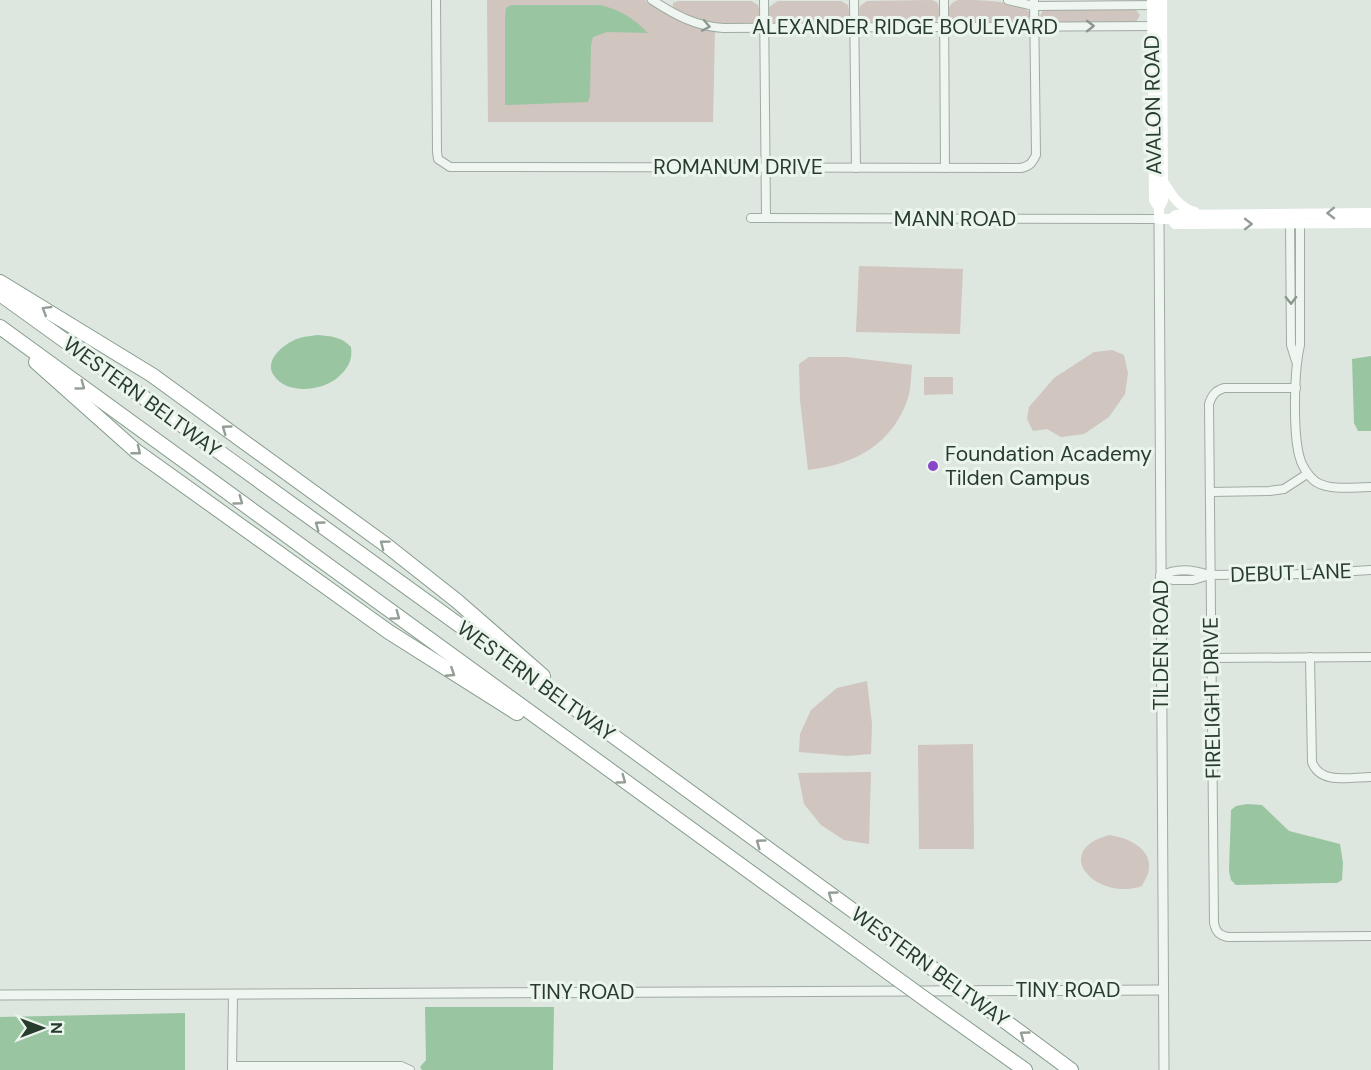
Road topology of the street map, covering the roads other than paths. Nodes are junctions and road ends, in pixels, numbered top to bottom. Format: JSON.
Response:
{"nodes":[{"id":1,"x":436,"y":0,"type":"edge"},
{"id":2,"x":664,"y":0,"type":"edge"},
{"id":3,"x":764,"y":0,"type":"edge"},
{"id":4,"x":854,"y":0,"type":"edge"},
{"id":5,"x":944,"y":0,"type":"edge"},
{"id":6,"x":1008,"y":0,"type":"edge"},
{"id":7,"x":653,"y":1,"type":"edge"},
{"id":8,"x":1034,"y":3,"type":"edge"},
{"id":9,"x":1157,"y":3,"type":"edge"},
{"id":10,"x":1034,"y":26,"type":"junction"},
{"id":11,"x":1157,"y":26,"type":"junction"},
{"id":12,"x":945,"y":27,"type":"junction"},
{"id":13,"x":764,"y":28,"type":"junction"},
{"id":14,"x":854,"y":28,"type":"junction"},
{"id":15,"x":765,"y":167,"type":"junction"},
{"id":16,"x":856,"y":168,"type":"junction"},
{"id":17,"x":945,"y":168,"type":"junction"},
{"id":18,"x":1163,"y":182,"type":"junction"},
{"id":19,"x":1371,"y":213,"type":"edge"},
{"id":20,"x":1159,"y":214,"type":"junction"},
{"id":21,"x":1204,"y":214,"type":"junction"},
{"id":22,"x":751,"y":218,"type":"dead end"},
{"id":23,"x":766,"y":218,"type":"junction"},
{"id":24,"x":1171,"y":219,"type":"junction"},
{"id":25,"x":1295,"y":219,"type":"junction"},
{"id":26,"x":1371,"y":223,"type":"edge"},
{"id":27,"x":1290,"y":275,"type":"junction"},
{"id":28,"x":1300,"y":275,"type":"junction"},
{"id":29,"x":0,"y":282,"type":"edge"},
{"id":30,"x":0,"y":294,"type":"edge"},
{"id":31,"x":0,"y":327,"type":"edge"},
{"id":32,"x":1295,"y":333,"type":"junction"},
{"id":33,"x":1296,"y":388,"type":"junction"},
{"id":34,"x":1307,"y":474,"type":"junction"},
{"id":35,"x":1371,"y":487,"type":"edge"},
{"id":36,"x":1210,"y":492,"type":"junction"},
{"id":37,"x":1187,"y":570,"type":"junction"},
{"id":38,"x":1371,"y":570,"type":"edge"},
{"id":39,"x":1210,"y":575,"type":"junction"},
{"id":40,"x":1160,"y":576,"type":"junction"},
{"id":41,"x":1187,"y":580,"type":"junction"},
{"id":42,"x":1310,"y":657,"type":"junction"},
{"id":43,"x":1371,"y":657,"type":"edge"},
{"id":44,"x":1211,"y":658,"type":"junction"},
{"id":45,"x":605,"y":730,"type":"junction"},
{"id":46,"x":596,"y":761,"type":"junction"},
{"id":47,"x":1371,"y":777,"type":"edge"},
{"id":48,"x":1371,"y":936,"type":"edge"},
{"id":49,"x":1163,"y":990,"type":"junction"},
{"id":50,"x":233,"y":994,"type":"junction"},
{"id":51,"x":0,"y":995,"type":"edge"},
{"id":52,"x":232,"y":1068,"type":"edge"},
{"id":53,"x":410,"y":1070,"type":"edge"},
{"id":54,"x":1024,"y":1070,"type":"edge"},
{"id":55,"x":1071,"y":1070,"type":"edge"},
{"id":56,"x":1164,"y":1070,"type":"edge"}],
"edges":[{"from":1,"to":15,"type":"street","name":"ROMANUM DRIVE"},
{"from":2,"to":7,"type":"street","name":"ALEXANDER RIDGE BOULEVARD"},
{"from":3,"to":13,"type":"street"},
{"from":4,"to":14,"type":"street"},
{"from":5,"to":12,"type":"street"},
{"from":6,"to":8,"type":"street","name":"ALEXANDER RIDGE BOULEVARD"},
{"from":7,"to":13,"type":"street","name":"ALEXANDER RIDGE BOULEVARD","one_way":true},
{"from":8,"to":9,"type":"street","name":"ALEXANDER RIDGE BOULEVARD"},
{"from":8,"to":10,"type":"street"},
{"from":9,"to":11,"type":"main road","name":"AVALON ROAD"},
{"from":10,"to":11,"type":"street","name":"ALEXANDER RIDGE BOULEVARD","one_way":true},
{"from":10,"to":12,"type":"street","name":"ALEXANDER RIDGE BOULEVARD"},
{"from":10,"to":17,"type":"street","name":"ROMANUM DRIVE"},
{"from":11,"to":18,"type":"main road","name":"AVALON ROAD"},
{"from":11,"to":20,"type":"main road","name":"AVALON ROAD"},
{"from":12,"to":14,"type":"street","name":"ALEXANDER RIDGE BOULEVARD"},
{"from":12,"to":17,"type":"street"},
{"from":13,"to":14,"type":"street","name":"ALEXANDER RIDGE BOULEVARD"},
{"from":13,"to":15,"type":"street"},
{"from":14,"to":16,"type":"street"},
{"from":15,"to":16,"type":"street","name":"ROMANUM DRIVE"},
{"from":15,"to":23,"type":"street"},
{"from":16,"to":17,"type":"street","name":"ROMANUM DRIVE"},
{"from":18,"to":20,"type":"main road","name":"AVALON ROAD"},
{"from":18,"to":21,"type":"main road"},
{"from":19,"to":25,"type":"main road","one_way":true},
{"from":20,"to":23,"type":"street","name":"MANN ROAD"},
{"from":20,"to":24,"type":"main road"},
{"from":20,"to":40,"type":"street","name":"TILDEN ROAD"},
{"from":21,"to":24,"type":"main road"},
{"from":21,"to":25,"type":"main road"},
{"from":22,"to":23,"type":"street","name":"MANN ROAD"},
{"from":24,"to":25,"type":"main road","one_way":true},
{"from":25,"to":26,"type":"main road"},
{"from":25,"to":27,"type":"street"},
{"from":25,"to":28,"type":"street"},
{"from":27,"to":28,"type":"street"},
{"from":27,"to":32,"type":"street","one_way":true},
{"from":28,"to":32,"type":"street"},
{"from":45,"to":29,"type":"highway","one_way":true},
{"from":45,"to":30,"type":"highway","name":"WESTERN BELTWAY","one_way":true},
{"from":31,"to":46,"type":"highway","name":"WESTERN BELTWAY","one_way":true},
{"from":31,"to":46,"type":"highway","one_way":true},
{"from":32,"to":33,"type":"street"},
{"from":33,"to":34,"type":"street"},
{"from":33,"to":36,"type":"street","name":"FIRELIGHT DRIVE"},
{"from":34,"to":35,"type":"street"},
{"from":34,"to":36,"type":"street"},
{"from":36,"to":39,"type":"street","name":"FIRELIGHT DRIVE"},
{"from":37,"to":39,"type":"street","name":"DEBUT LANE"},
{"from":37,"to":40,"type":"street","name":"DEBUT LANE"},
{"from":37,"to":41,"type":"street"},
{"from":38,"to":39,"type":"street","name":"DEBUT LANE"},
{"from":39,"to":41,"type":"street","name":"DEBUT LANE"},
{"from":39,"to":44,"type":"street","name":"FIRELIGHT DRIVE"},
{"from":40,"to":41,"type":"street","name":"DEBUT LANE"},
{"from":40,"to":49,"type":"street","name":"TILDEN ROAD"},
{"from":42,"to":43,"type":"street"},
{"from":42,"to":44,"type":"street"},
{"from":42,"to":47,"type":"street"},
{"from":44,"to":48,"type":"street","name":"FIRELIGHT DRIVE"},
{"from":55,"to":45,"type":"highway","name":"WESTERN BELTWAY","one_way":true,"bridge":true},
{"from":46,"to":54,"type":"highway","name":"WESTERN BELTWAY","one_way":true,"bridge":true},
{"from":49,"to":50,"type":"street","name":"TINY ROAD"},
{"from":49,"to":56,"type":"street","name":"TILDEN ROAD"},
{"from":50,"to":51,"type":"street","name":"TINY ROAD"},
{"from":50,"to":52,"type":"street"},
{"from":52,"to":53,"type":"street"}]}
